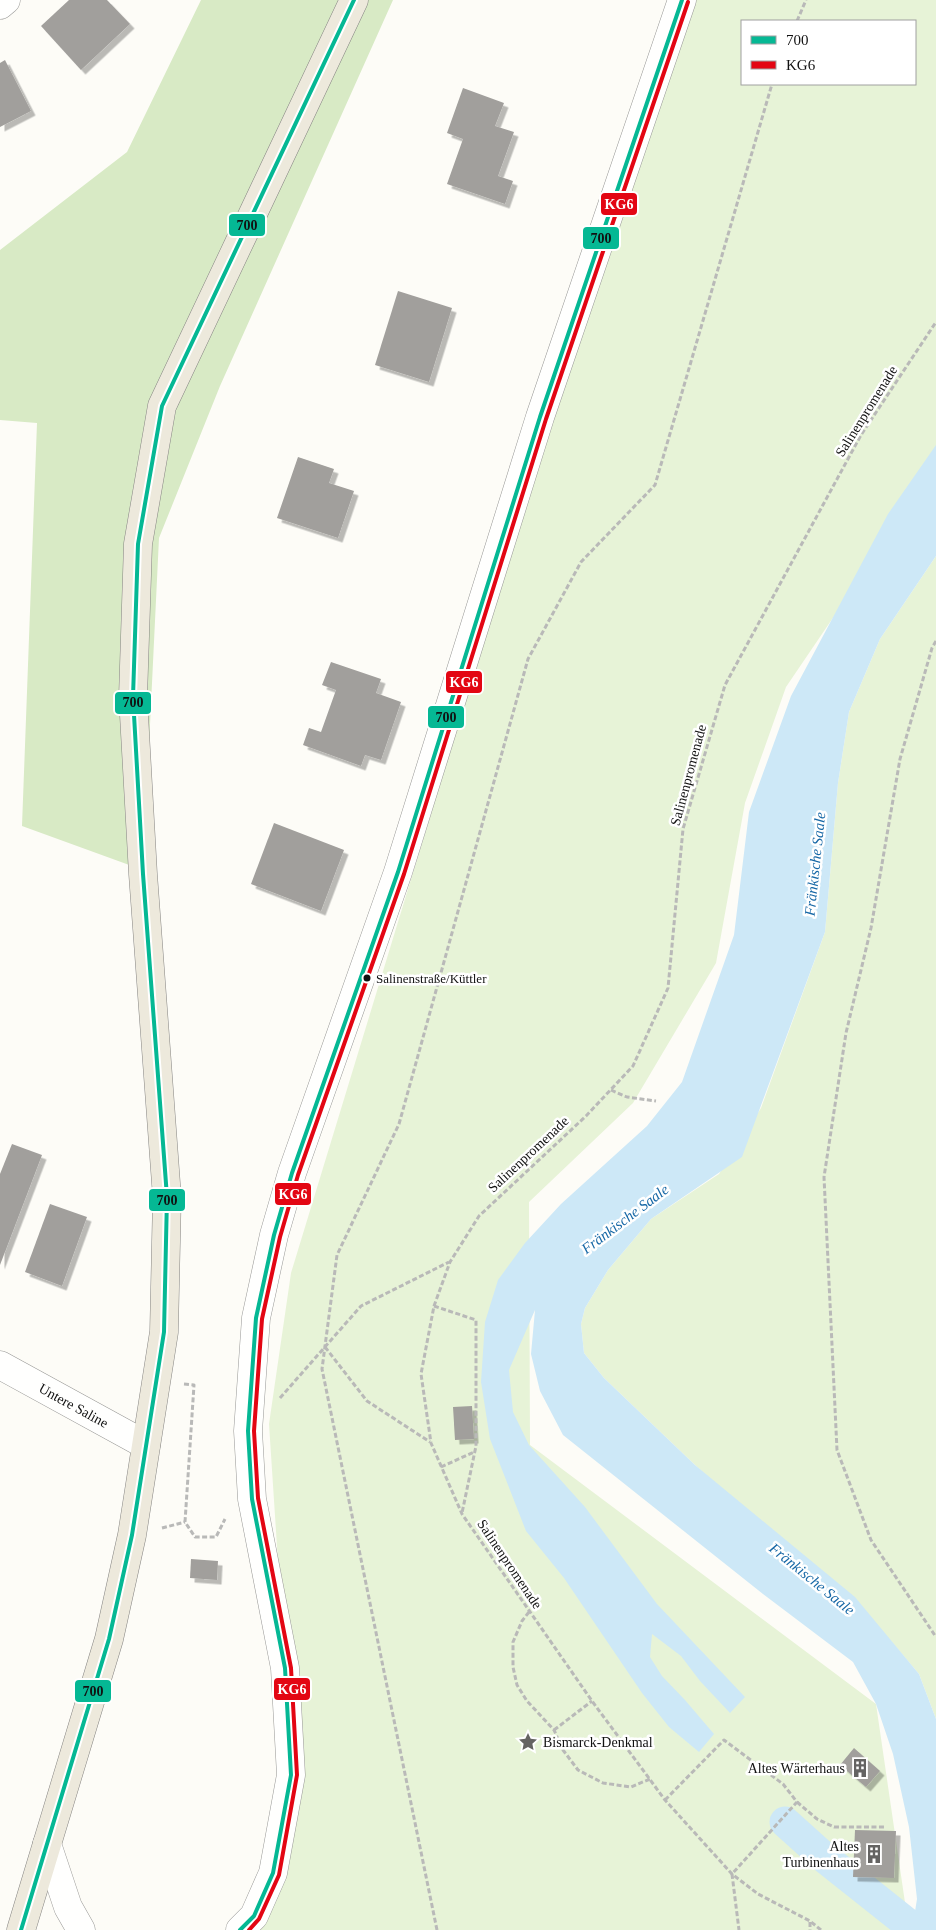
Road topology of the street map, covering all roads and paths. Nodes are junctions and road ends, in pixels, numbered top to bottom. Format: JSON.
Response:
{"nodes":[{"id":1,"x":6,"y":0,"type":"edge"},
{"id":2,"x":354,"y":0,"type":"edge"},
{"id":3,"x":682,"y":0,"type":"edge"},
{"id":4,"x":806,"y":0,"type":"edge"},
{"id":5,"x":0,"y":5,"type":"edge"},
{"id":6,"x":798,"y":20,"type":"edge"},
{"id":7,"x":772,"y":85,"type":"edge"},
{"id":8,"x":936,"y":322,"type":"edge"},
{"id":9,"x":936,"y":641,"type":"edge"},
{"id":10,"x":610,"y":1090,"type":"junction"},
{"id":11,"x":656,"y":1101,"type":"dead end"},
{"id":12,"x":450,"y":1262,"type":"junction"},
{"id":13,"x":434,"y":1306,"type":"junction"},
{"id":14,"x":325,"y":1347,"type":"junction"},
{"id":15,"x":0,"y":1365,"type":"edge"},
{"id":16,"x":194,"y":1385,"type":"dead end"},
{"id":17,"x":274,"y":1406,"type":"dead end"},
{"id":18,"x":431,"y":1442,"type":"junction"},
{"id":19,"x":146,"y":1445,"type":"junction"},
{"id":20,"x":475,"y":1452,"type":"junction"},
{"id":21,"x":441,"y":1467,"type":"junction"},
{"id":22,"x":225,"y":1509,"type":"dead end"},
{"id":23,"x":462,"y":1514,"type":"junction"},
{"id":24,"x":529,"y":1612,"type":"junction"},
{"id":25,"x":936,"y":1637,"type":"edge"},
{"id":26,"x":592,"y":1701,"type":"junction"},
{"id":27,"x":554,"y":1730,"type":"junction"},
{"id":28,"x":650,"y":1779,"type":"junction"},
{"id":29,"x":665,"y":1800,"type":"junction"},
{"id":30,"x":797,"y":1802,"type":"junction"},
{"id":31,"x":886,"y":1826,"type":"dead end"},
{"id":32,"x":48,"y":1844,"type":"junction"},
{"id":33,"x":732,"y":1874,"type":"junction"},
{"id":34,"x":810,"y":1921,"type":"junction"},
{"id":35,"x":21,"y":1930,"type":"edge"},
{"id":36,"x":81,"y":1930,"type":"edge"},
{"id":37,"x":240,"y":1930,"type":"edge"},
{"id":38,"x":436,"y":1930,"type":"edge"},
{"id":39,"x":738,"y":1930,"type":"edge"},
{"id":40,"x":810,"y":1930,"type":"edge"},
{"id":41,"x":821,"y":1930,"type":"edge"}],
"edges":[{"from":1,"to":5,"type":"street"},
{"from":2,"to":19,"type":"main road"},
{"from":3,"to":37,"type":"street"},
{"from":4,"to":6,"type":"path"},
{"from":7,"to":14,"type":"path"},
{"from":8,"to":10,"type":"path","name":"Salinenpromenade"},
{"from":9,"to":25,"type":"path"},
{"from":10,"to":11,"type":"path"},
{"from":10,"to":12,"type":"path","name":"Salinenpromenade"},
{"from":12,"to":13,"type":"path","name":"Salinenpromenade"},
{"from":12,"to":14,"type":"path"},
{"from":13,"to":18,"type":"path","name":"Salinenpromenade"},
{"from":13,"to":20,"type":"path"},
{"from":14,"to":17,"type":"path"},
{"from":14,"to":18,"type":"path"},
{"from":14,"to":38,"type":"path"},
{"from":15,"to":19,"type":"street","name":"Untere Saline"},
{"from":16,"to":22,"type":"path"},
{"from":18,"to":21,"type":"path","name":"Salinenpromenade"},
{"from":19,"to":32,"type":"main road"},
{"from":20,"to":21,"type":"path"},
{"from":20,"to":23,"type":"path"},
{"from":21,"to":23,"type":"path","name":"Salinenpromenade"},
{"from":23,"to":24,"type":"path","name":"Salinenpromenade"},
{"from":24,"to":26,"type":"path","name":"Salinenpromenade"},
{"from":24,"to":27,"type":"path"},
{"from":26,"to":27,"type":"path"},
{"from":26,"to":28,"type":"path","name":"Salinenpromenade"},
{"from":27,"to":28,"type":"path"},
{"from":28,"to":29,"type":"path","name":"Salinenpromenade"},
{"from":29,"to":30,"type":"path"},
{"from":29,"to":33,"type":"path","name":"Salinenpromenade"},
{"from":30,"to":31,"type":"path"},
{"from":30,"to":33,"type":"path"},
{"from":32,"to":35,"type":"main road"},
{"from":32,"to":36,"type":"street"},
{"from":33,"to":34,"type":"path","name":"Salinenpromenade"},
{"from":33,"to":39,"type":"path"},
{"from":34,"to":40,"type":"path"},
{"from":34,"to":41,"type":"path","name":"Salinenpromenade"}]}
